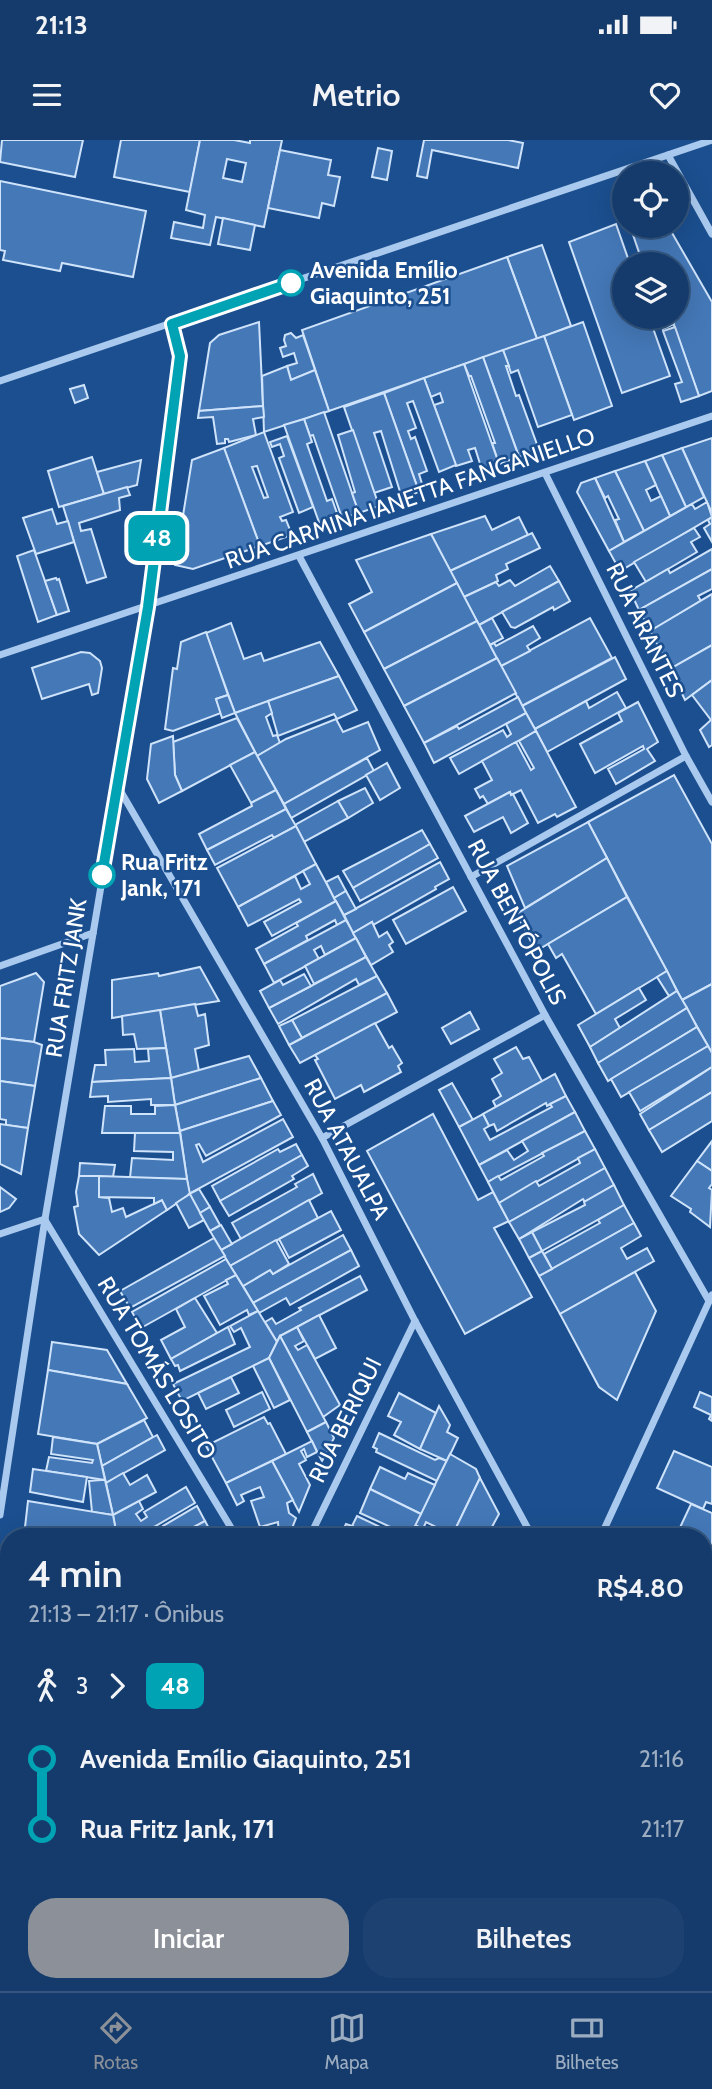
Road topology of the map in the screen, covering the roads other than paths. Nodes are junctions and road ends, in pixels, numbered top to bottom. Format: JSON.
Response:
{"nodes":[{"id":1,"x":712,"y":140,"type":"edge"},
{"id":2,"x":668,"y":155,"type":"junction"},
{"id":3,"x":712,"y":234,"type":"edge"},
{"id":4,"x":172,"y":324,"type":"junction"},
{"id":5,"x":0,"y":381,"type":"edge"},
{"id":6,"x":712,"y":416,"type":"edge"},
{"id":7,"x":545,"y":473,"type":"junction"},
{"id":8,"x":299,"y":556,"type":"junction"},
{"id":9,"x":148,"y":607,"type":"junction"},
{"id":10,"x":0,"y":655,"type":"edge"},
{"id":11,"x":686,"y":756,"type":"junction"},
{"id":12,"x":117,"y":785,"type":"junction"},
{"id":13,"x":712,"y":802,"type":"edge"},
{"id":14,"x":471,"y":877,"type":"junction"},
{"id":15,"x":93,"y":933,"type":"junction"},
{"id":16,"x":0,"y":965,"type":"edge"},
{"id":17,"x":545,"y":1014,"type":"junction"},
{"id":18,"x":322,"y":1138,"type":"junction"},
{"id":19,"x":45,"y":1219,"type":"junction"},
{"id":20,"x":0,"y":1234,"type":"edge"},
{"id":21,"x":711,"y":1298,"type":"edge"},
{"id":22,"x":415,"y":1321,"type":"junction"},
{"id":23,"x":0,"y":1515,"type":"edge"},
{"id":24,"x":231,"y":1528,"type":"edge"},
{"id":25,"x":314,"y":1528,"type":"edge"},
{"id":26,"x":528,"y":1528,"type":"edge"},
{"id":27,"x":605,"y":1528,"type":"edge"}],
"edges":[{"from":1,"to":2,"type":"street"},
{"from":2,"to":3,"type":"street"},
{"from":2,"to":4,"type":"street"},
{"from":4,"to":5,"type":"street"},
{"from":4,"to":9,"type":"street","name":"RUA FRITZ JANK"},
{"from":6,"to":7,"type":"street","name":"RUA CARMINA IANETTA FANGANIELLO"},
{"from":7,"to":8,"type":"street","name":"RUA CARMINA IANETTA FANGANIELLO"},
{"from":7,"to":11,"type":"street","name":"RUA ARANTES"},
{"from":8,"to":9,"type":"street","name":"RUA CARMINA IANETTA FANGANIELLO"},
{"from":8,"to":14,"type":"street","name":"RUA BENTÓPOLIS"},
{"from":9,"to":10,"type":"street","name":"RUA CARMINA IANETTA FANGANIELLO"},
{"from":9,"to":12,"type":"street","name":"RUA FRITZ JANK"},
{"from":11,"to":13,"type":"street","name":"RUA ARANTES"},
{"from":11,"to":14,"type":"street"},
{"from":12,"to":15,"type":"street","name":"RUA FRITZ JANK"},
{"from":12,"to":18,"type":"street","name":"RUA ATAUALPA"},
{"from":14,"to":17,"type":"street","name":"RUA BENTÓPOLIS"},
{"from":15,"to":16,"type":"street"},
{"from":15,"to":19,"type":"street","name":"RUA FRITZ JANK"},
{"from":17,"to":18,"type":"street"},
{"from":17,"to":21,"type":"street","name":"RUA BENTÓPOLIS"},
{"from":18,"to":22,"type":"street","name":"RUA ATAUALPA"},
{"from":19,"to":20,"type":"street"},
{"from":19,"to":23,"type":"street","name":"RUA FRITZ JANK"},
{"from":19,"to":24,"type":"street","name":"RUA TOMÁS LOSITO"},
{"from":21,"to":27,"type":"street"},
{"from":22,"to":25,"type":"street","name":"RUA BERIQUI"},
{"from":22,"to":26,"type":"street","name":"RUA ATAUALPA"}]}
